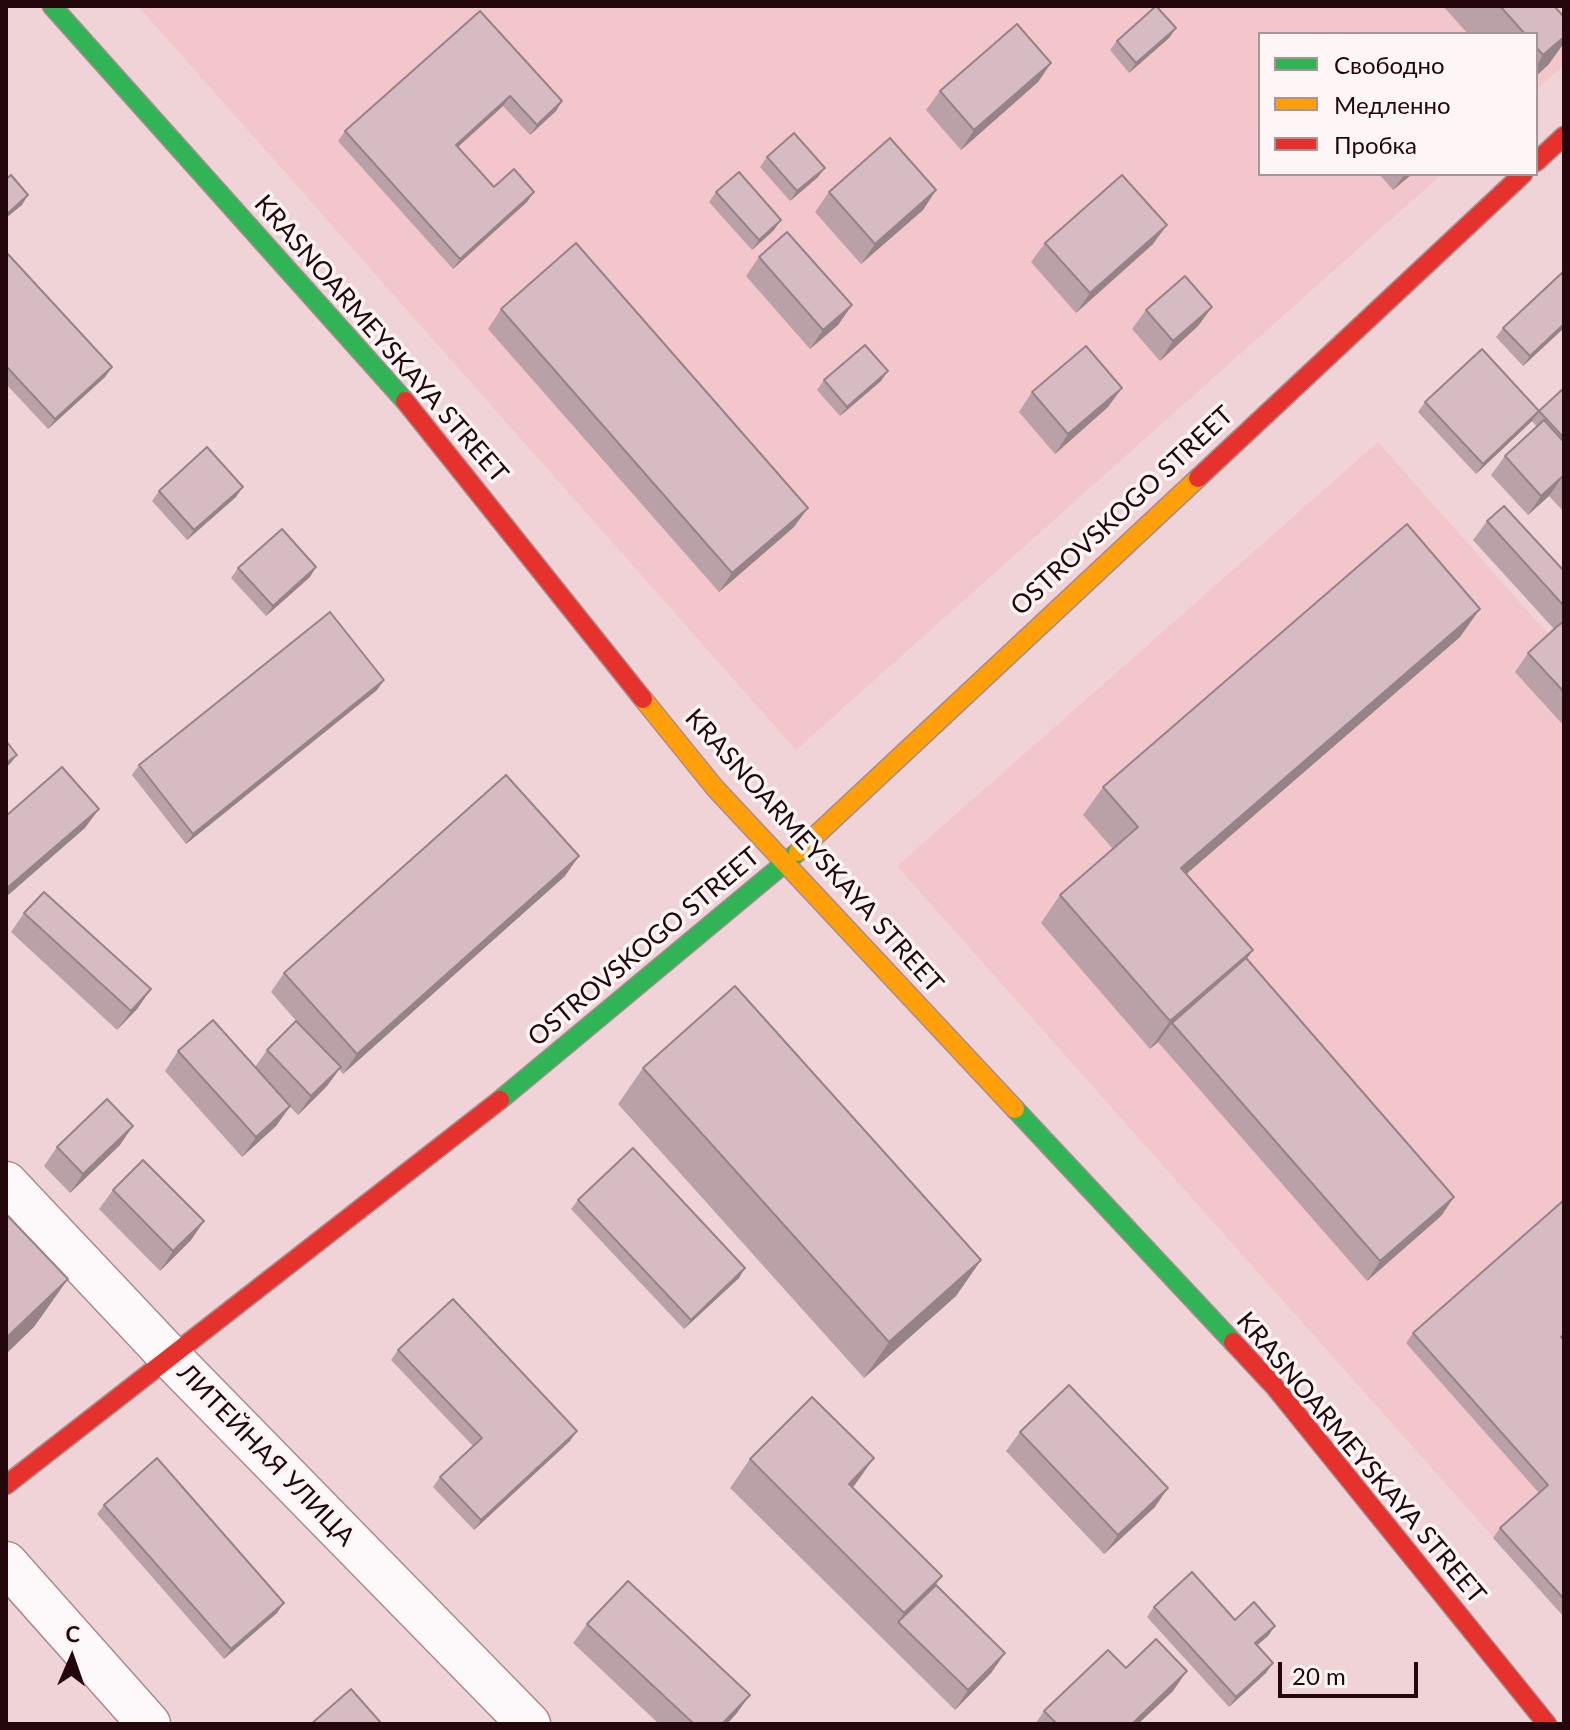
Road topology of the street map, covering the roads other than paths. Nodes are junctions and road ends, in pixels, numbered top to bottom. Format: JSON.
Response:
{"nodes":[{"id":1,"x":52,"y":6,"type":"edge"},
{"id":2,"x":1564,"y":136,"type":"edge"},
{"id":3,"x":1538,"y":160,"type":"edge"},
{"id":4,"x":1521,"y":176,"type":"edge"},
{"id":5,"x":786,"y":863,"type":"junction"},
{"id":6,"x":6,"y":1183,"type":"edge"},
{"id":7,"x":170,"y":1357,"type":"junction"},
{"id":8,"x":6,"y":1485,"type":"edge"},
{"id":9,"x":6,"y":1563,"type":"edge"},
{"id":10,"x":149,"y":1724,"type":"edge"},
{"id":11,"x":529,"y":1724,"type":"edge"},
{"id":12,"x":1547,"y":1724,"type":"edge"}],
"edges":[{"from":1,"to":5,"type":"street","name":"KRASNOARMEYSKAYA STREET"},
{"from":2,"to":3,"type":"street"},
{"from":4,"to":5,"type":"street","name":"OSTROVSKOGO STREET"},
{"from":5,"to":7,"type":"street","name":"OSTROVSKOGO STREET"},
{"from":5,"to":12,"type":"street","name":"KRASNOARMEYSKAYA STREET"},
{"from":6,"to":7,"type":"street","name":"ЛИТЕЙНАЯ УЛИЦА"},
{"from":7,"to":8,"type":"street","name":"OSTROVSKOGO STREET"},
{"from":7,"to":11,"type":"street","name":"ЛИТЕЙНАЯ УЛИЦА"},
{"from":9,"to":10,"type":"street"}]}
